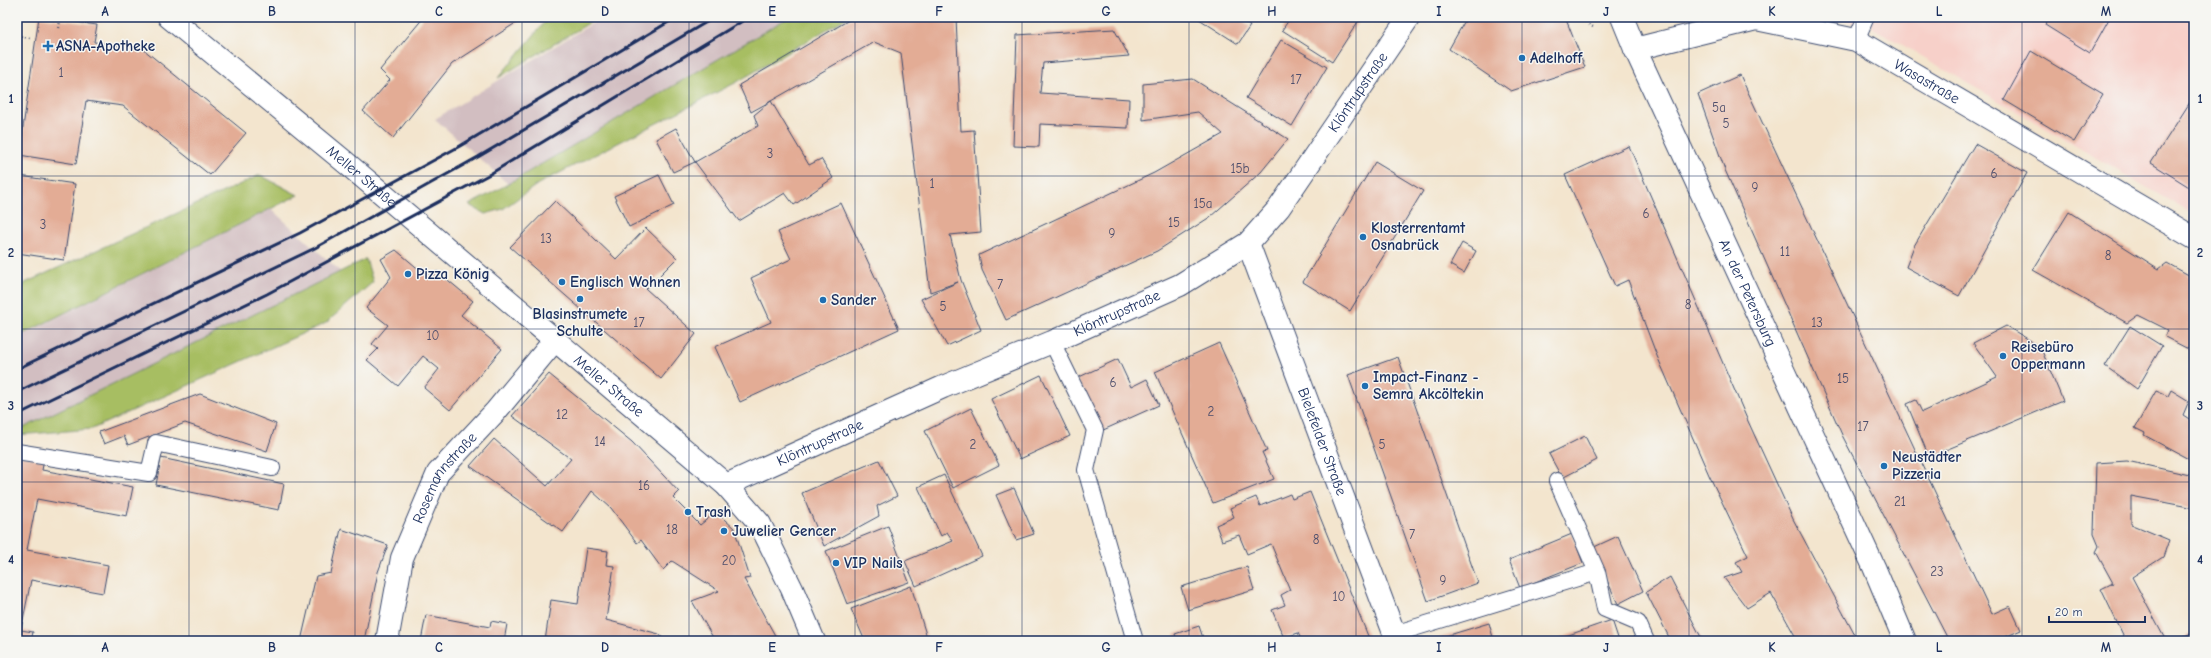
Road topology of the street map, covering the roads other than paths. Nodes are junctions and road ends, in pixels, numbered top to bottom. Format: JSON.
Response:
{"nodes":[{"id":1,"x":169,"y":17,"type":"edge"},
{"id":2,"x":1409,"y":17,"type":"edge"},
{"id":3,"x":1622,"y":17,"type":"edge"},
{"id":4,"x":1866,"y":17,"type":"edge"},
{"id":5,"x":1856,"y":40,"type":"junction"},
{"id":6,"x":1634,"y":49,"type":"junction"},
{"id":7,"x":2194,"y":238,"type":"edge"},
{"id":8,"x":1248,"y":243,"type":"junction"},
{"id":9,"x":554,"y":341,"type":"junction"},
{"id":10,"x":1052,"y":342,"type":"junction"},
{"id":11,"x":17,"y":452,"type":"edge"},
{"id":12,"x":272,"y":468,"type":"dead end"},
{"id":13,"x":1557,"y":482,"type":"dead end"},
{"id":14,"x":726,"y":485,"type":"junction"},
{"id":15,"x":1874,"y":567,"type":"junction"},
{"id":16,"x":1597,"y":572,"type":"junction"},
{"id":17,"x":1396,"y":637,"type":"edge"},
{"id":18,"x":387,"y":641,"type":"edge"},
{"id":19,"x":814,"y":641,"type":"edge"},
{"id":20,"x":1135,"y":641,"type":"edge"},
{"id":21,"x":1646,"y":641,"type":"edge"},
{"id":22,"x":1905,"y":641,"type":"edge"},
{"id":23,"x":1921,"y":641,"type":"edge"}],
"edges":[{"from":1,"to":9,"type":"street","name":"Meller Straße"},
{"from":2,"to":8,"type":"street","name":"Klöntrupstraße"},
{"from":3,"to":6,"type":"street","name":"An der Petersburg"},
{"from":4,"to":5,"type":"lane"},
{"from":5,"to":6,"type":"street","name":"Wasastraße"},
{"from":5,"to":7,"type":"street","name":"Wasastraße"},
{"from":6,"to":15,"type":"street","name":"An der Petersburg"},
{"from":8,"to":10,"type":"street","name":"Klöntrupstraße"},
{"from":8,"to":17,"type":"street","name":"Bielefelder Straße"},
{"from":9,"to":14,"type":"street","name":"Meller Straße"},
{"from":9,"to":18,"type":"street","name":"Rosemannstraße"},
{"from":10,"to":14,"type":"street","name":"Klöntrupstraße"},
{"from":10,"to":20,"type":"lane"},
{"from":11,"to":12,"type":"lane"},
{"from":13,"to":16,"type":"lane"},
{"from":14,"to":19,"type":"street","name":"Meller Straße"},
{"from":15,"to":22,"type":"street","name":"An der Petersburg"},
{"from":15,"to":23,"type":"street","name":"An der Petersburg"},
{"from":16,"to":17,"type":"lane"},
{"from":16,"to":21,"type":"lane"}]}
